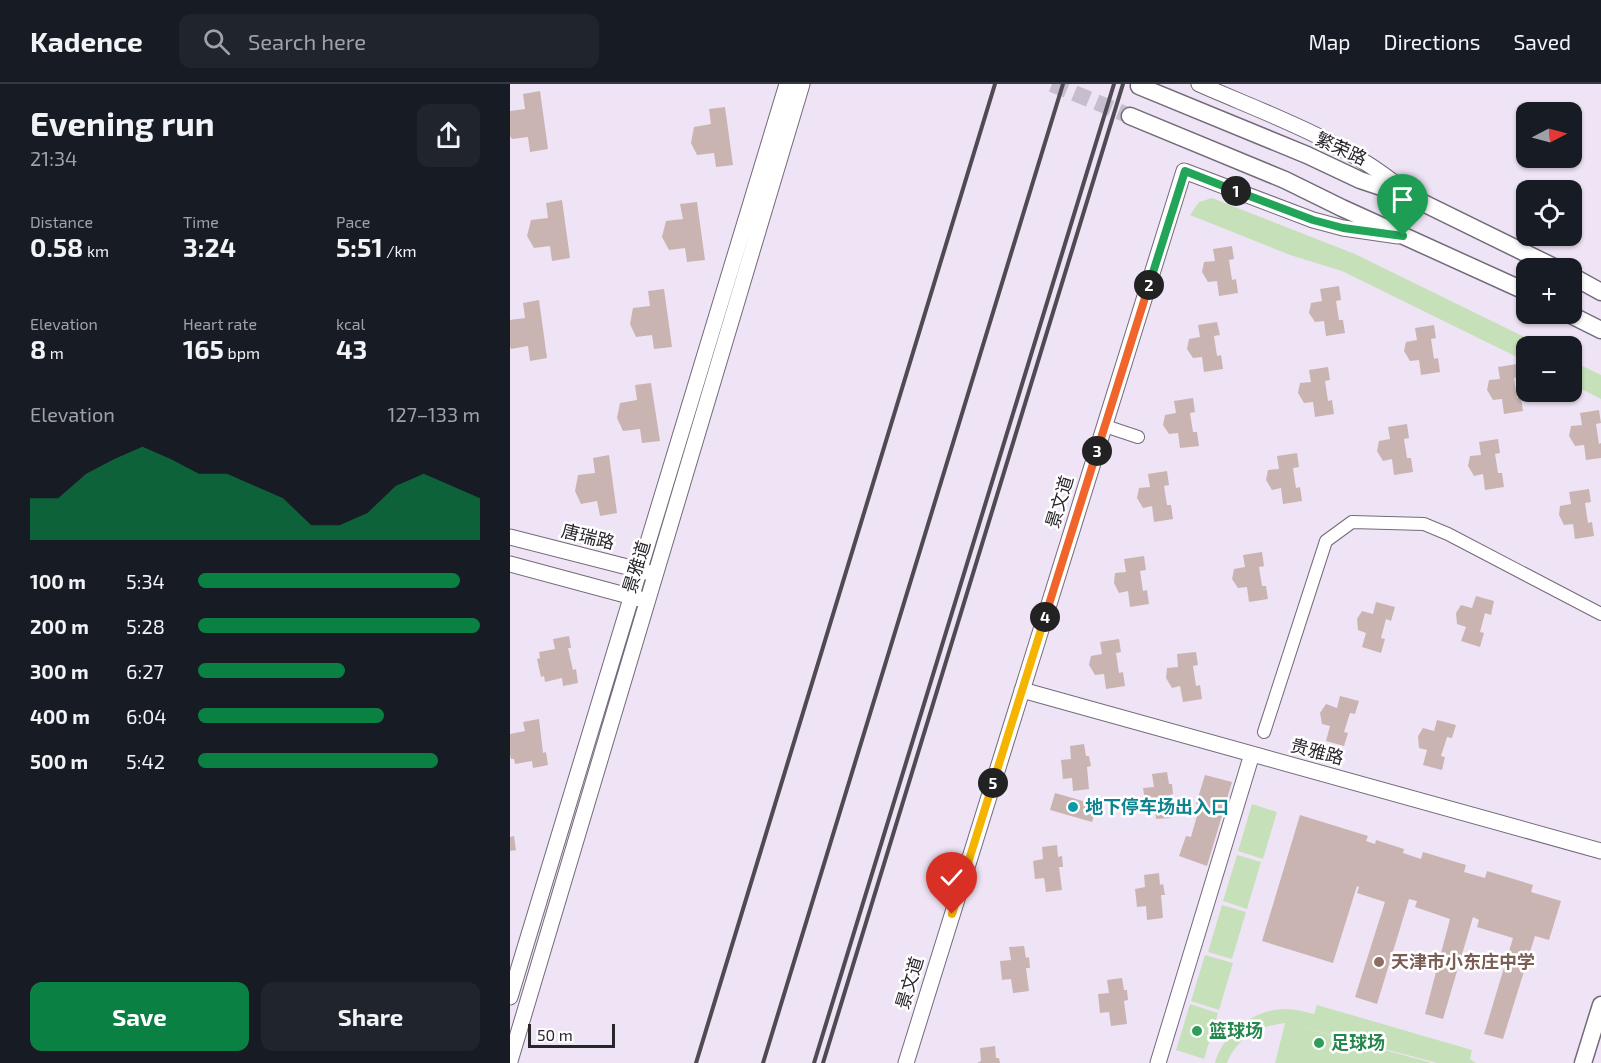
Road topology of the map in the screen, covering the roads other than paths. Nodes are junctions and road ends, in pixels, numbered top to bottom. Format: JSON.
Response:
{"nodes":[{"id":1,"x":787,"y":84,"type":"edge"},
{"id":2,"x":802,"y":84,"type":"edge"},
{"id":3,"x":1199,"y":84,"type":"edge"},
{"id":4,"x":1139,"y":86,"type":"dead end"},
{"id":5,"x":1130,"y":116,"type":"tunnel mouth"},
{"id":6,"x":1411,"y":197,"type":"junction"},
{"id":7,"x":1403,"y":236,"type":"junction"},
{"id":8,"x":1536,"y":258,"type":"edge"},
{"id":9,"x":1582,"y":282,"type":"edge"},
{"id":10,"x":1516,"y":287,"type":"edge"},
{"id":11,"x":1601,"y":292,"type":"edge"},
{"id":12,"x":1582,"y":320,"type":"edge"},
{"id":13,"x":1601,"y":330,"type":"edge"},
{"id":14,"x":1105,"y":426,"type":"junction"},
{"id":15,"x":1138,"y":437,"type":"dead end"},
{"id":16,"x":510,"y":537,"type":"edge"},
{"id":17,"x":510,"y":564,"type":"edge"},
{"id":18,"x":639,"y":570,"type":"junction"},
{"id":19,"x":655,"y":575,"type":"junction"},
{"id":20,"x":630,"y":596,"type":"junction"},
{"id":21,"x":648,"y":601,"type":"junction"},
{"id":22,"x":1601,"y":614,"type":"edge"},
{"id":23,"x":1022,"y":690,"type":"junction"},
{"id":24,"x":1264,"y":732,"type":"dead end"},
{"id":25,"x":1252,"y":754,"type":"junction"},
{"id":26,"x":1601,"y":851,"type":"edge"},
{"id":27,"x":510,"y":997,"type":"edge"},
{"id":28,"x":1601,"y":1005,"type":"edge"},
{"id":29,"x":510,"y":1061,"type":"edge"},
{"id":30,"x":906,"y":1063,"type":"edge"},
{"id":31,"x":1158,"y":1063,"type":"edge"},
{"id":32,"x":1583,"y":1063,"type":"edge"}],
"edges":[{"from":1,"to":18,"type":"street","name":"景雅道"},
{"from":2,"to":19,"type":"street","name":"景雅道"},
{"from":3,"to":6,"type":"street"},
{"from":4,"to":6,"type":"main road","name":"繁荣路"},
{"from":5,"to":7,"type":"main road"},
{"from":6,"to":8,"type":"main road","name":"繁荣路"},
{"from":7,"to":10,"type":"main road"},
{"from":7,"to":14,"type":"street","name":"景文道"},
{"from":9,"to":11,"type":"main road"},
{"from":12,"to":13,"type":"main road"},
{"from":14,"to":15,"type":"street"},
{"from":14,"to":23,"type":"street","name":"景文道"},
{"from":16,"to":18,"type":"street","name":"唐瑞路"},
{"from":17,"to":20,"type":"street"},
{"from":18,"to":19,"type":"street","name":"唐瑞路"},
{"from":18,"to":20,"type":"street","name":"景雅道"},
{"from":19,"to":21,"type":"street","name":"景雅道"},
{"from":20,"to":21,"type":"street"},
{"from":20,"to":27,"type":"street","name":"景雅道"},
{"from":21,"to":29,"type":"street","name":"景雅道"},
{"from":22,"to":24,"type":"street"},
{"from":23,"to":25,"type":"street","name":"贵雅路"},
{"from":23,"to":30,"type":"street","name":"景文道"},
{"from":25,"to":26,"type":"street","name":"贵雅路"},
{"from":25,"to":31,"type":"street"},
{"from":28,"to":32,"type":"main road"}]}
